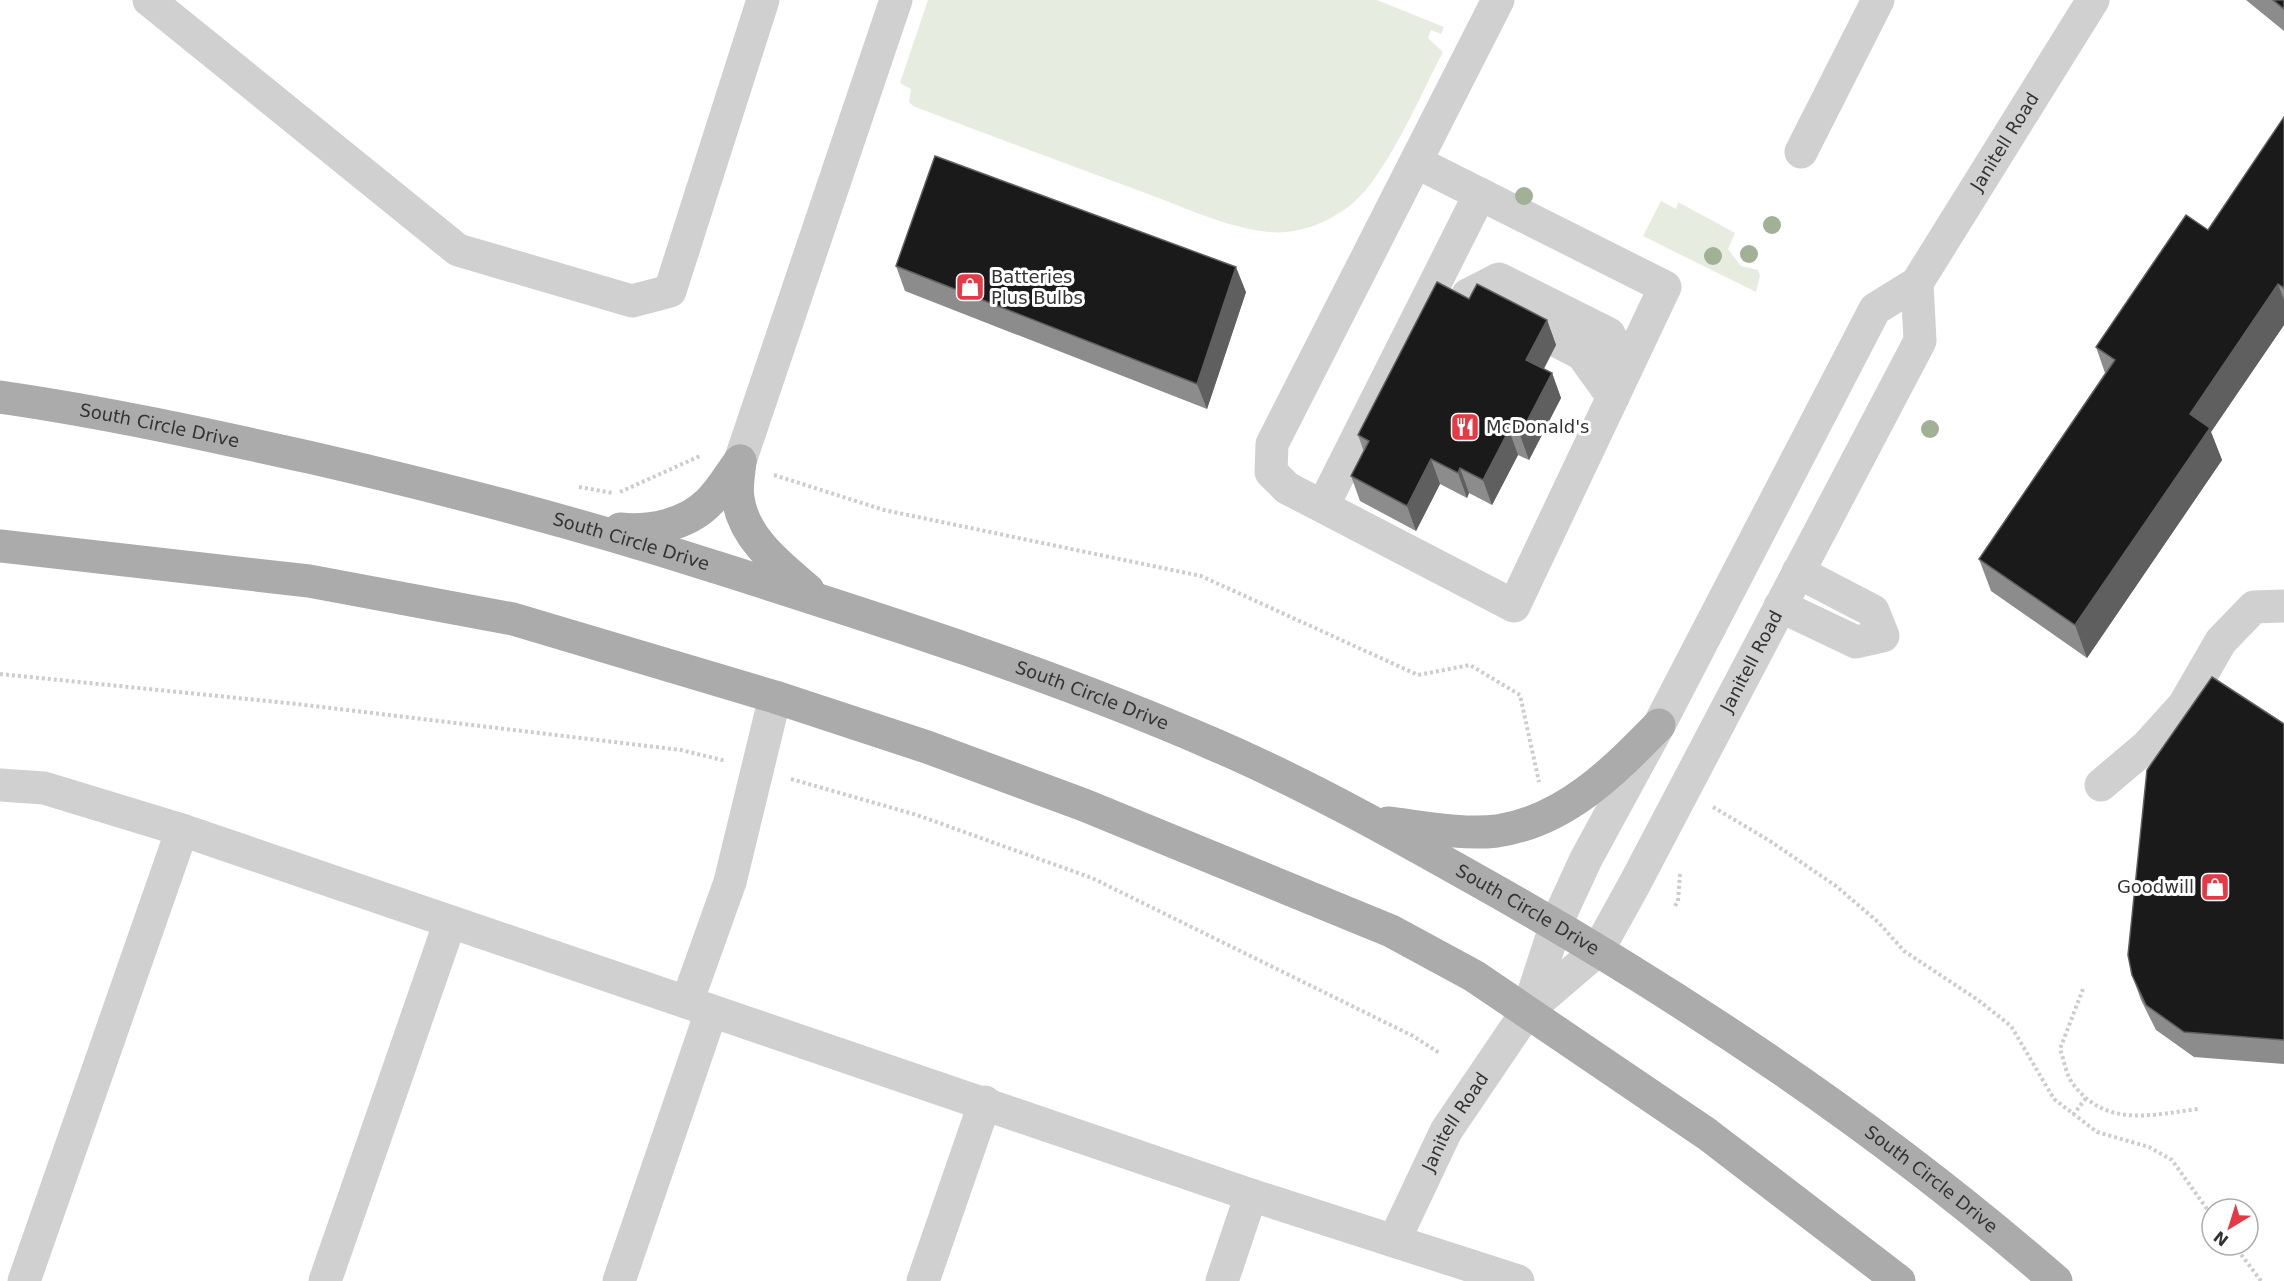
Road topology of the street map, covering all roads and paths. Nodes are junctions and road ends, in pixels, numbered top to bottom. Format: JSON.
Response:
{"nodes":[{"id":1,"x":149,"y":0,"type":"edge"},
{"id":2,"x":763,"y":0,"type":"edge"},
{"id":3,"x":896,"y":0,"type":"edge"},
{"id":4,"x":1498,"y":0,"type":"edge"},
{"id":5,"x":1878,"y":0,"type":"edge"},
{"id":6,"x":2092,"y":0,"type":"edge"},
{"id":7,"x":1801,"y":152,"type":"dead end"},
{"id":8,"x":1416,"y":162,"type":"junction"},
{"id":9,"x":1480,"y":194,"type":"junction"},
{"id":10,"x":1917,"y":283,"type":"junction"},
{"id":11,"x":1430,"y":367,"type":"edge"},
{"id":12,"x":1620,"y":383,"type":"junction"},
{"id":13,"x":0,"y":397,"type":"edge"},
{"id":14,"x":740,"y":461,"type":"junction"},
{"id":15,"x":770,"y":473,"type":"dead end"},
{"id":16,"x":1365,"y":489,"type":"edge"},
{"id":17,"x":1336,"y":513,"type":"junction"},
{"id":18,"x":581,"y":525,"type":"junction"},
{"id":19,"x":0,"y":546,"type":"edge"},
{"id":20,"x":1798,"y":572,"type":"junction"},
{"id":21,"x":819,"y":599,"type":"junction"},
{"id":22,"x":1780,"y":606,"type":"junction"},
{"id":23,"x":2284,"y":606,"type":"edge"},
{"id":24,"x":775,"y":698,"type":"junction"},
{"id":25,"x":1659,"y":725,"type":"junction"},
{"id":26,"x":0,"y":785,"type":"edge"},
{"id":27,"x":2101,"y":785,"type":"dead end"},
{"id":28,"x":1541,"y":791,"type":"dead end"},
{"id":29,"x":1711,"y":806,"type":"dead end"},
{"id":30,"x":1369,"y":820,"type":"junction"},
{"id":31,"x":182,"y":830,"type":"junction"},
{"id":32,"x":450,"y":922,"type":"junction"},
{"id":33,"x":1556,"y":924,"type":"junction"},
{"id":34,"x":1598,"y":950,"type":"junction"},
{"id":35,"x":2084,"y":989,"type":"dead end"},
{"id":36,"x":699,"y":1007,"type":"junction"},
{"id":37,"x":1528,"y":1010,"type":"junction"},
{"id":38,"x":2086,"y":1098,"type":"junction"},
{"id":39,"x":985,"y":1102,"type":"junction"},
{"id":40,"x":2198,"y":1109,"type":"dead end"},
{"id":41,"x":2073,"y":1115,"type":"junction"},
{"id":42,"x":1251,"y":1195,"type":"junction"},
{"id":43,"x":2200,"y":1199,"type":"edge"},
{"id":44,"x":1394,"y":1241,"type":"junction"},
{"id":45,"x":2243,"y":1257,"type":"edge"},
{"id":46,"x":24,"y":1281,"type":"edge"},
{"id":47,"x":325,"y":1281,"type":"edge"},
{"id":48,"x":619,"y":1281,"type":"edge"},
{"id":49,"x":923,"y":1281,"type":"edge"},
{"id":50,"x":1222,"y":1281,"type":"edge"},
{"id":51,"x":1518,"y":1281,"type":"edge"},
{"id":52,"x":1899,"y":1281,"type":"edge"},
{"id":53,"x":2056,"y":1281,"type":"edge"},
{"id":54,"x":2261,"y":1281,"type":"edge"}],
"edges":[{"from":1,"to":2,"type":"street"},
{"from":3,"to":14,"type":"street"},
{"from":4,"to":8,"type":"street"},
{"from":5,"to":7,"type":"street"},
{"from":6,"to":10,"type":"street","name":"Janitell Road"},
{"from":8,"to":9,"type":"street"},
{"from":8,"to":17,"type":"street"},
{"from":9,"to":12,"type":"street"},
{"from":9,"to":17,"type":"street"},
{"from":10,"to":20,"type":"street","name":"Janitell Road"},
{"from":10,"to":25,"type":"street","name":"Janitell Road"},
{"from":11,"to":12,"type":"street"},
{"from":12,"to":17,"type":"street"},
{"from":13,"to":18,"type":"main road","name":"South Circle Drive"},
{"from":14,"to":18,"type":"main road"},
{"from":14,"to":21,"type":"main road"},
{"from":15,"to":28,"type":"path"},
{"from":16,"to":17,"type":"street"},
{"from":18,"to":21,"type":"main road","name":"South Circle Drive"},
{"from":19,"to":24,"type":"main road"},
{"from":20,"to":22,"type":"street","name":"Janitell Road"},
{"from":20,"to":22,"type":"street"},
{"from":21,"to":30,"type":"main road","name":"South Circle Drive"},
{"from":22,"to":34,"type":"street","name":"Janitell Road"},
{"from":23,"to":27,"type":"street"},
{"from":24,"to":36,"type":"street"},
{"from":24,"to":37,"type":"main road"},
{"from":25,"to":30,"type":"main road"},
{"from":25,"to":33,"type":"street","name":"Janitell Road"},
{"from":26,"to":31,"type":"street"},
{"from":29,"to":41,"type":"path"},
{"from":30,"to":33,"type":"main road","name":"South Circle Drive"},
{"from":31,"to":32,"type":"street"},
{"from":31,"to":46,"type":"street"},
{"from":32,"to":36,"type":"street"},
{"from":32,"to":47,"type":"street"},
{"from":33,"to":34,"type":"main road","name":"South Circle Drive"},
{"from":33,"to":37,"type":"street","name":"Janitell Road"},
{"from":34,"to":37,"type":"street","name":"Janitell Road"},
{"from":34,"to":53,"type":"main road","name":"South Circle Drive"},
{"from":35,"to":38,"type":"path"},
{"from":36,"to":39,"type":"street"},
{"from":36,"to":48,"type":"street"},
{"from":37,"to":44,"type":"street","name":"Janitell Road"},
{"from":37,"to":52,"type":"main road"},
{"from":38,"to":40,"type":"path"},
{"from":38,"to":41,"type":"path"},
{"from":39,"to":42,"type":"street"},
{"from":39,"to":49,"type":"street"},
{"from":41,"to":43,"type":"path"},
{"from":42,"to":44,"type":"street"},
{"from":42,"to":50,"type":"street"},
{"from":44,"to":51,"type":"street"},
{"from":45,"to":54,"type":"path"}]}
